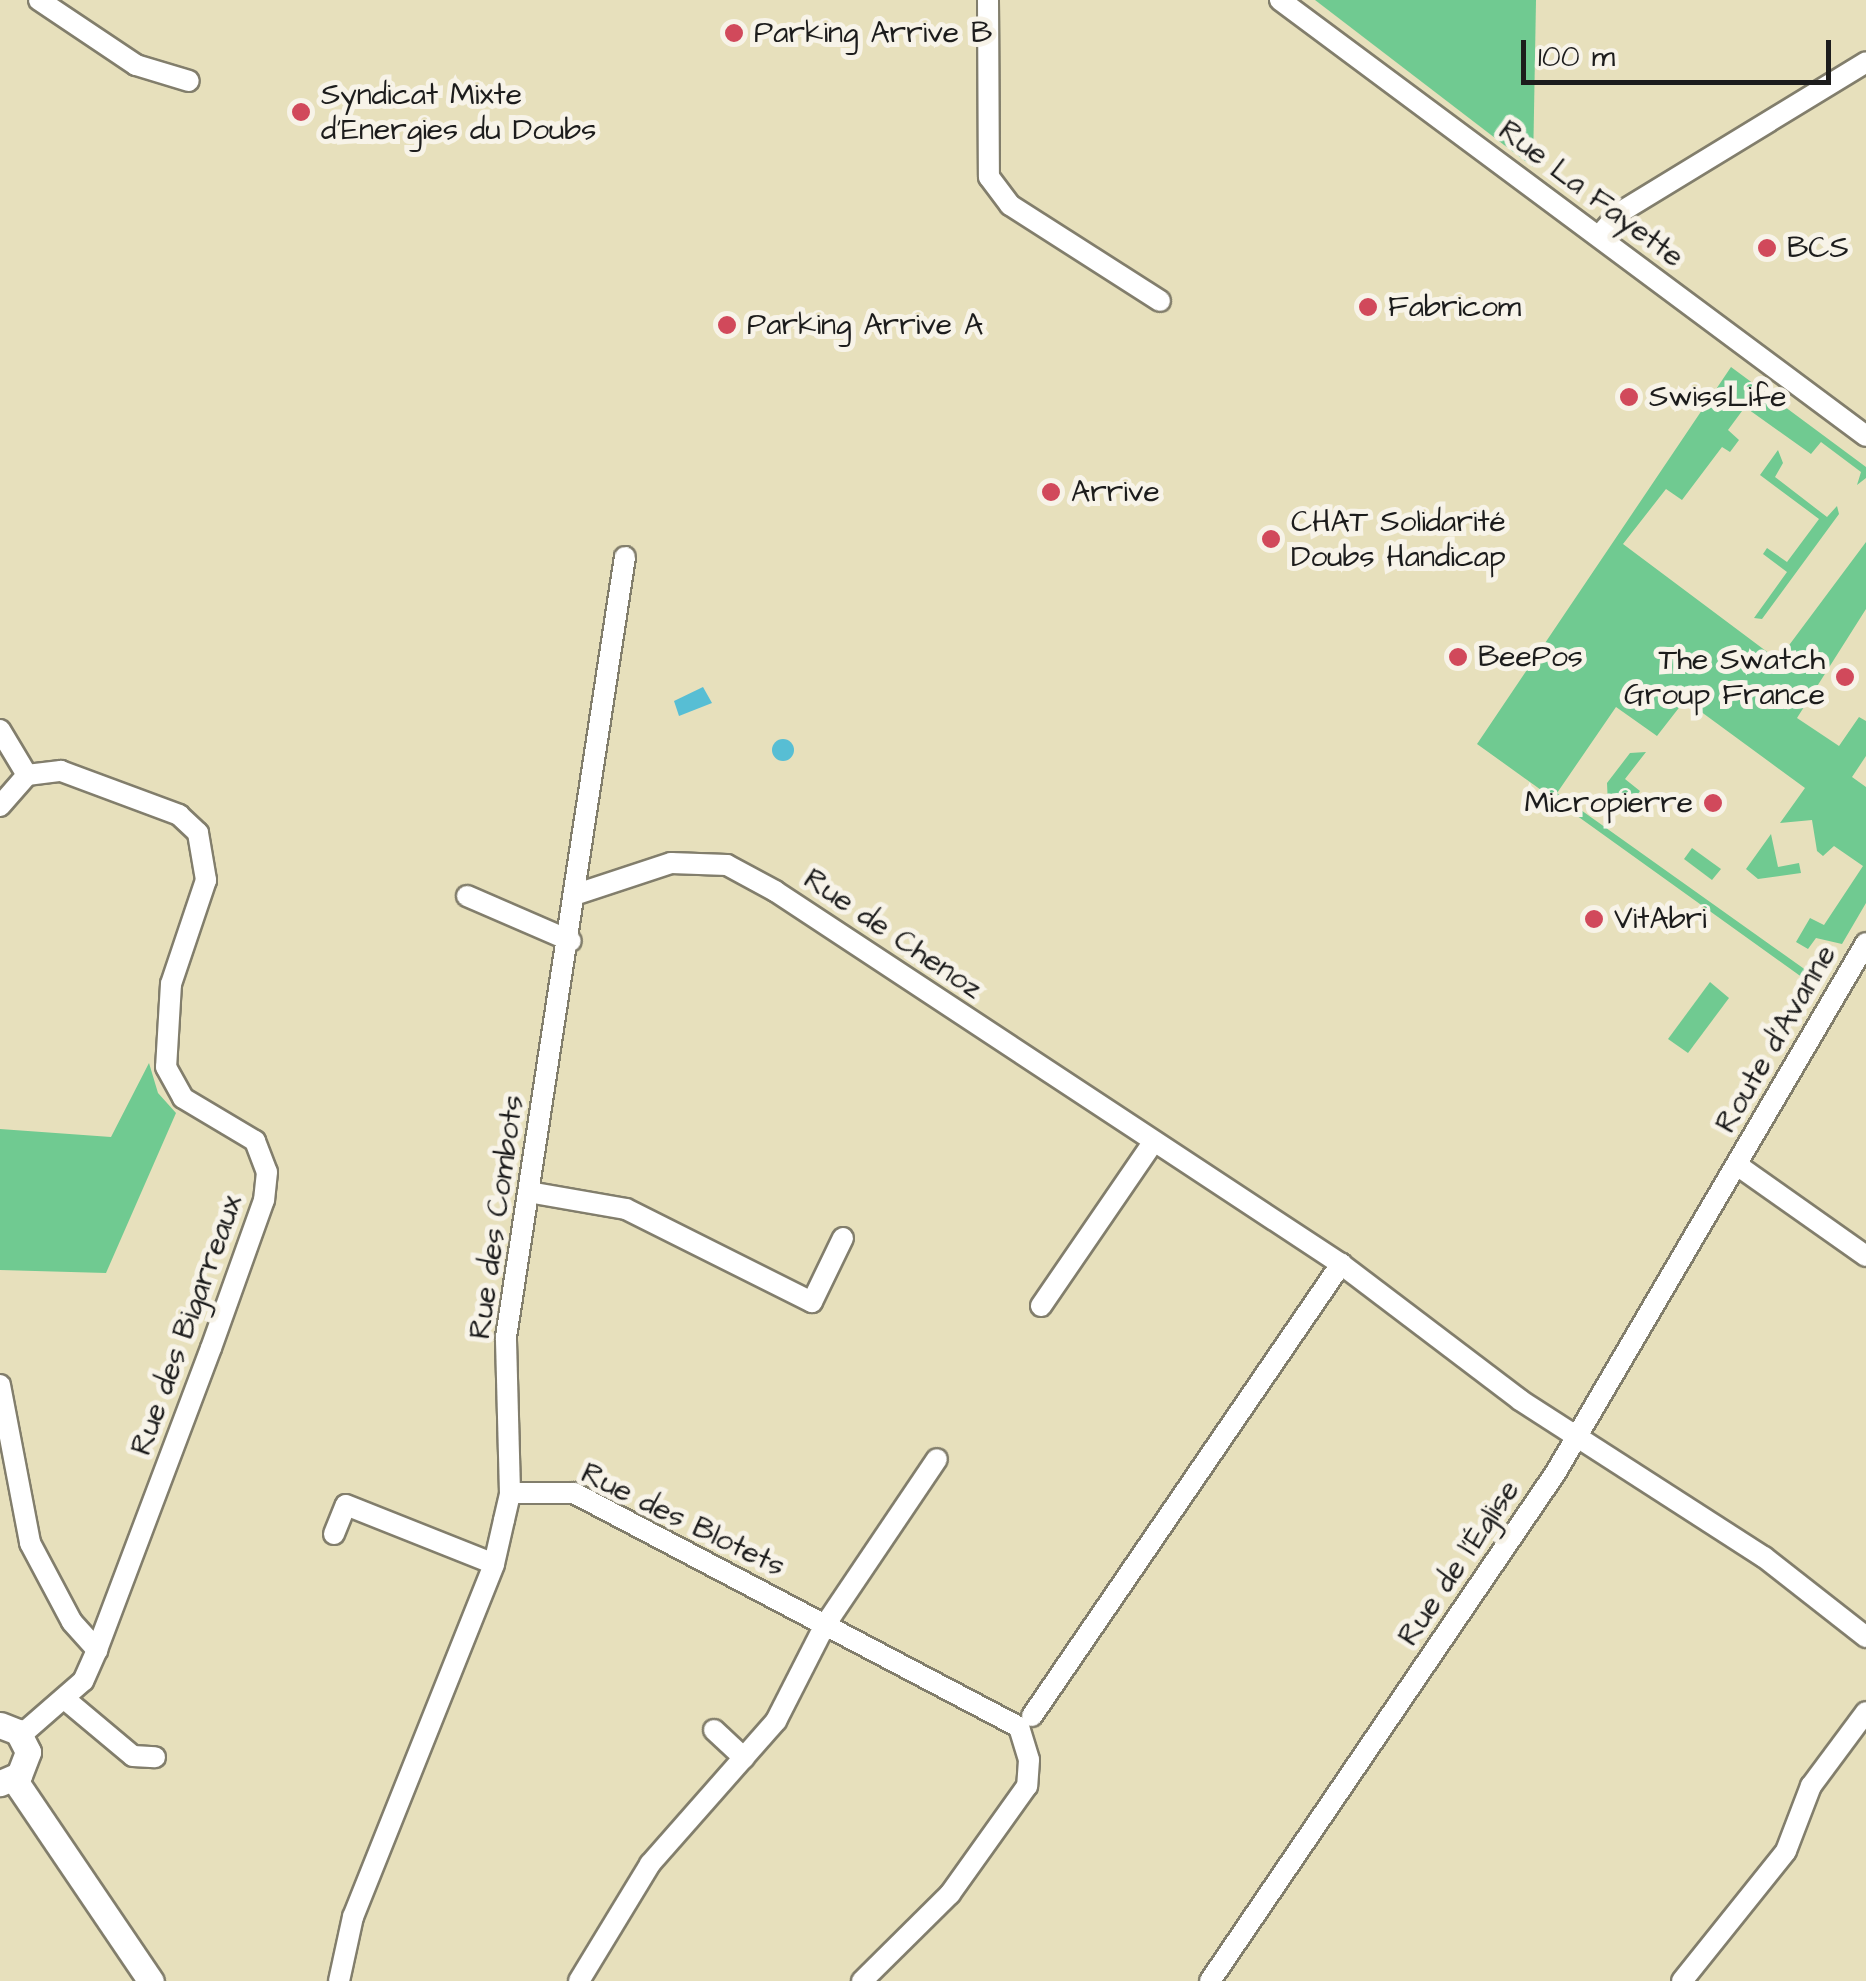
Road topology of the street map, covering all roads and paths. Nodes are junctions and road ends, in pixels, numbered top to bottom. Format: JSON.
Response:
{"nodes":[{"id":1,"x":39,"y":0,"type":"edge"},
{"id":2,"x":988,"y":0,"type":"edge"},
{"id":3,"x":1280,"y":0,"type":"edge"},
{"id":4,"x":1866,"y":62,"type":"edge"},
{"id":5,"x":189,"y":81,"type":"dead end"},
{"id":6,"x":1598,"y":236,"type":"junction"},
{"id":7,"x":1160,"y":302,"type":"dead end"},
{"id":8,"x":1866,"y":436,"type":"edge"},
{"id":9,"x":625,"y":557,"type":"dead end"},
{"id":10,"x":0,"y":730,"type":"edge"},
{"id":11,"x":27,"y":775,"type":"junction"},
{"id":12,"x":0,"y":806,"type":"edge"},
{"id":13,"x":577,"y":894,"type":"junction"},
{"id":14,"x":468,"y":896,"type":"dead end"},
{"id":15,"x":571,"y":941,"type":"junction"},
{"id":16,"x":1866,"y":943,"type":"edge"},
{"id":17,"x":1152,"y":1144,"type":"junction"},
{"id":18,"x":1737,"y":1165,"type":"junction"},
{"id":19,"x":529,"y":1192,"type":"junction"},
{"id":20,"x":843,"y":1238,"type":"dead end"},
{"id":21,"x":1866,"y":1256,"type":"edge"},
{"id":22,"x":1341,"y":1264,"type":"junction"},
{"id":23,"x":1041,"y":1306,"type":"dead end"},
{"id":24,"x":0,"y":1385,"type":"edge"},
{"id":25,"x":1578,"y":1438,"type":"junction"},
{"id":26,"x":937,"y":1459,"type":"dead end"},
{"id":27,"x":510,"y":1493,"type":"junction"},
{"id":28,"x":334,"y":1534,"type":"dead end"},
{"id":29,"x":494,"y":1564,"type":"junction"},
{"id":30,"x":826,"y":1625,"type":"junction"},
{"id":31,"x":1866,"y":1637,"type":"edge"},
{"id":32,"x":97,"y":1650,"type":"junction"},
{"id":33,"x":66,"y":1700,"type":"junction"},
{"id":34,"x":1866,"y":1712,"type":"edge"},
{"id":35,"x":1026,"y":1722,"type":"junction"},
{"id":36,"x":11,"y":1730,"type":"edge"},
{"id":37,"x":714,"y":1730,"type":"dead end"},
{"id":38,"x":155,"y":1757,"type":"dead end"},
{"id":39,"x":744,"y":1758,"type":"junction"},
{"id":40,"x":7,"y":1781,"type":"edge"},
{"id":41,"x":151,"y":1981,"type":"edge"},
{"id":42,"x":339,"y":1981,"type":"edge"},
{"id":43,"x":580,"y":1981,"type":"edge"},
{"id":44,"x":862,"y":1981,"type":"edge"},
{"id":45,"x":1210,"y":1981,"type":"edge"},
{"id":46,"x":1682,"y":1981,"type":"edge"}],
"edges":[{"from":1,"to":5,"type":"street"},
{"from":2,"to":7,"type":"street"},
{"from":3,"to":6,"type":"street","name":"Rue La Fayette"},
{"from":4,"to":6,"type":"street"},
{"from":6,"to":8,"type":"street","name":"Rue La Fayette"},
{"from":9,"to":13,"type":"street","name":"Rue des Combots"},
{"from":10,"to":11,"type":"street"},
{"from":11,"to":12,"type":"street"},
{"from":11,"to":32,"type":"street","name":"Rue des Bigarreaux"},
{"from":13,"to":15,"type":"street","name":"Rue des Combots"},
{"from":13,"to":17,"type":"street","name":"Rue de Chenoz"},
{"from":14,"to":15,"type":"street"},
{"from":15,"to":19,"type":"street","name":"Rue des Combots"},
{"from":16,"to":18,"type":"street","name":"Route d'Avanne"},
{"from":17,"to":22,"type":"street","name":"Rue de Chenoz"},
{"from":17,"to":23,"type":"street"},
{"from":18,"to":21,"type":"street"},
{"from":18,"to":25,"type":"street","name":"Rue de l'Église"},
{"from":19,"to":20,"type":"street"},
{"from":19,"to":27,"type":"street","name":"Rue des Combots"},
{"from":22,"to":25,"type":"street","name":"Rue de Chenoz"},
{"from":22,"to":35,"type":"street"},
{"from":24,"to":32,"type":"street"},
{"from":25,"to":31,"type":"street","name":"Rue de Chenoz"},
{"from":25,"to":45,"type":"street","name":"Rue de l'Église"},
{"from":26,"to":30,"type":"street"},
{"from":27,"to":29,"type":"street","name":"Rue des Combots"},
{"from":27,"to":30,"type":"street","name":"Rue des Blotets"},
{"from":28,"to":29,"type":"street"},
{"from":29,"to":42,"type":"street","name":"Rue des Combots"},
{"from":30,"to":35,"type":"street","name":"Rue des Blotets"},
{"from":30,"to":39,"type":"street"},
{"from":32,"to":33,"type":"street","name":"Rue des Bigarreaux"},
{"from":33,"to":36,"type":"street","name":"Rue des Bigarreaux"},
{"from":33,"to":38,"type":"street"},
{"from":34,"to":46,"type":"street"},
{"from":35,"to":44,"type":"street"},
{"from":36,"to":40,"type":"street"},
{"from":37,"to":39,"type":"street"},
{"from":39,"to":43,"type":"street"},
{"from":40,"to":41,"type":"street"}]}
